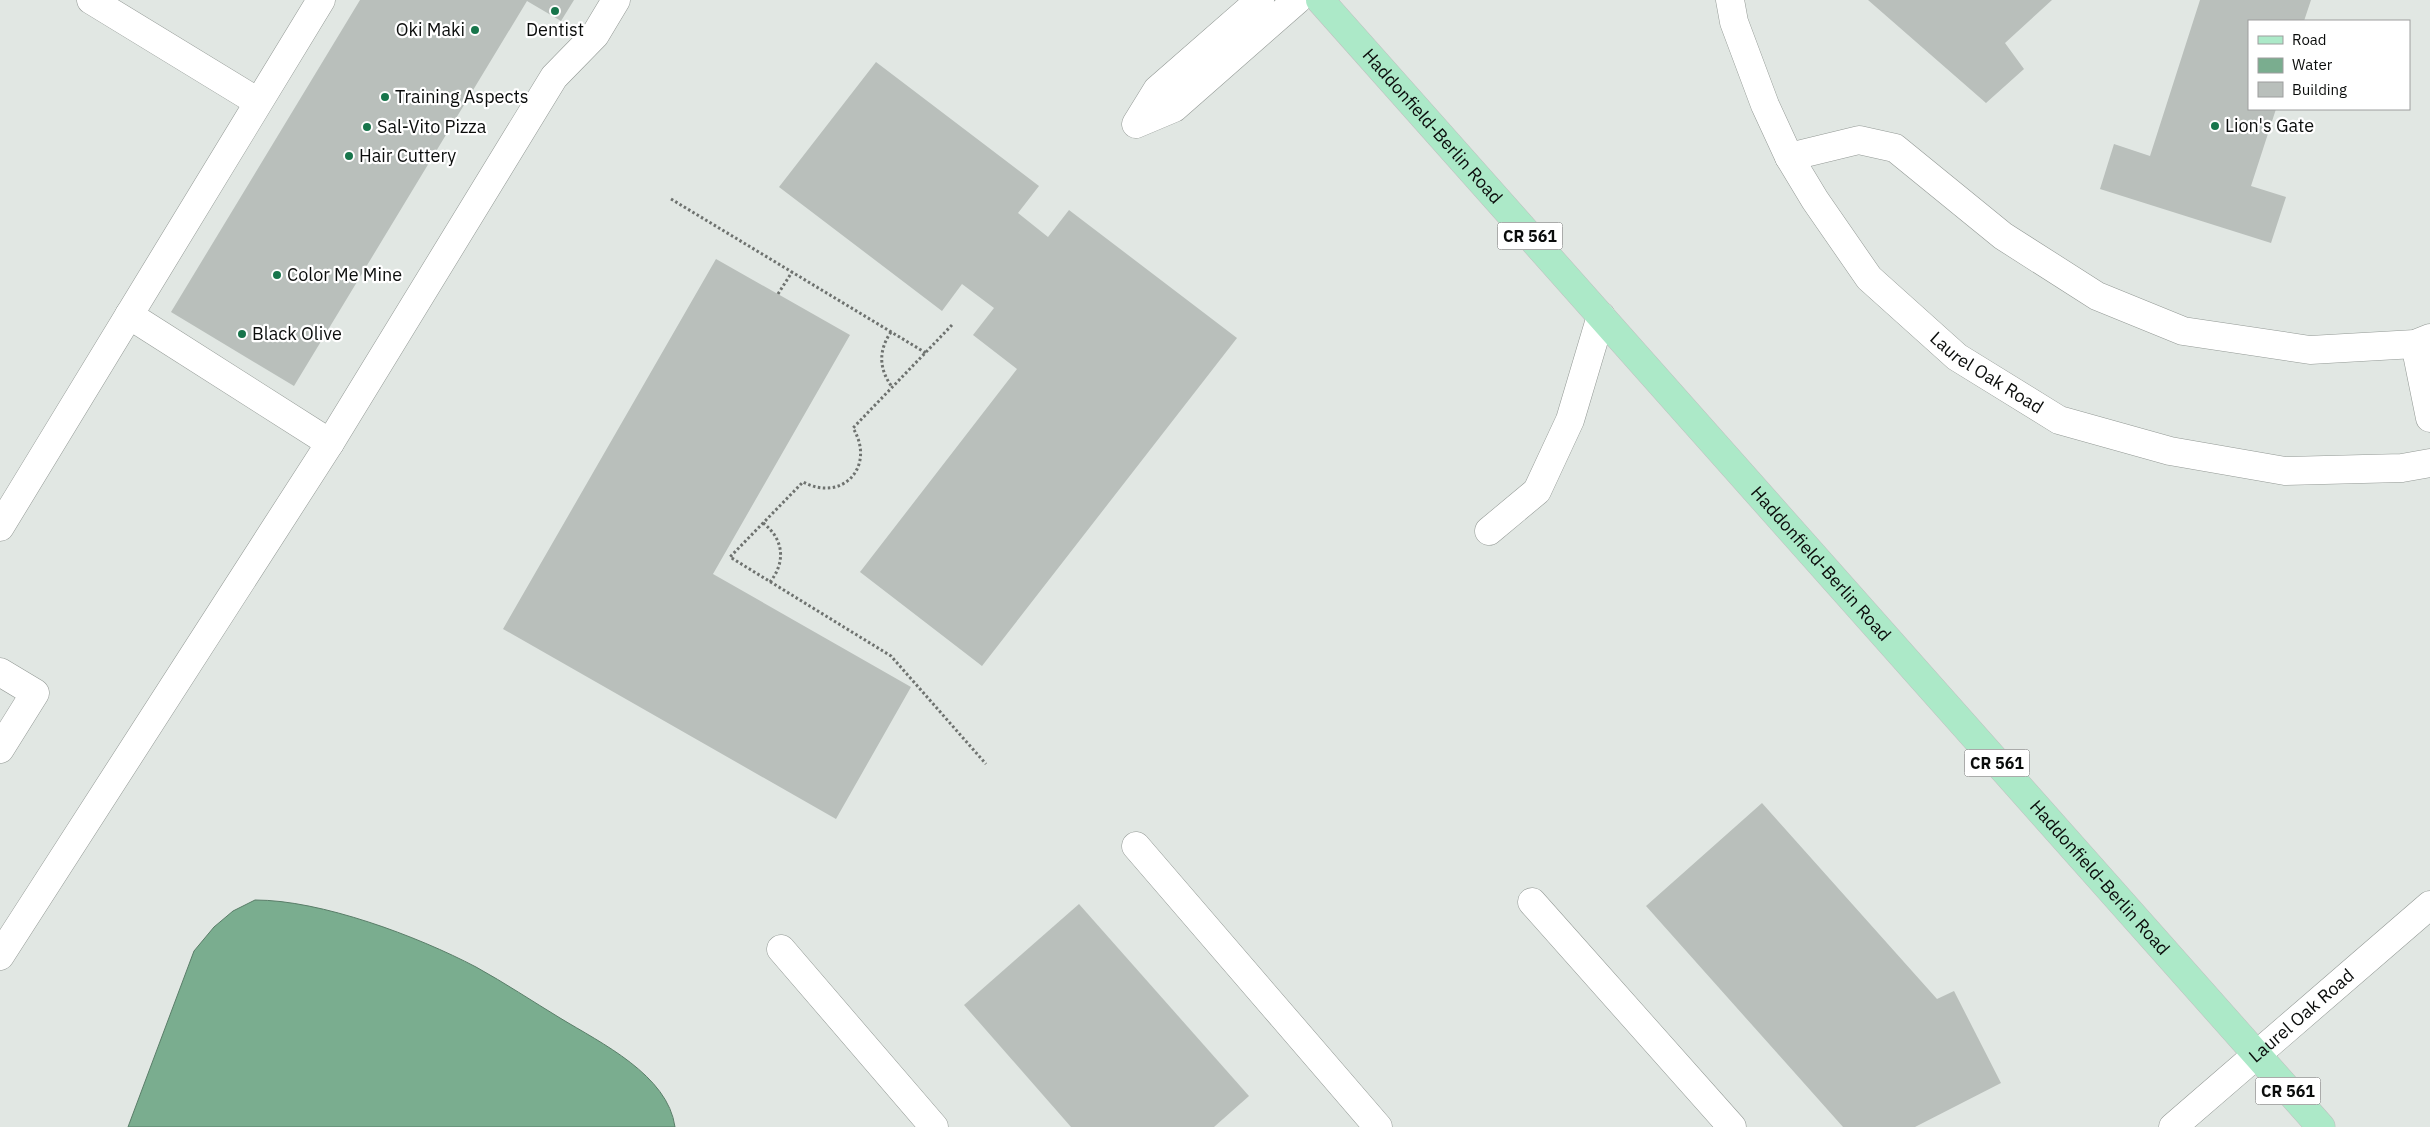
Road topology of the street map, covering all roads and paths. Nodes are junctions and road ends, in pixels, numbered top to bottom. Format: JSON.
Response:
{"nodes":[{"id":1,"x":91,"y":0,"type":"edge"},
{"id":2,"x":321,"y":0,"type":"edge"},
{"id":3,"x":616,"y":0,"type":"edge"},
{"id":4,"x":1260,"y":0,"type":"edge"},
{"id":5,"x":1297,"y":0,"type":"edge"},
{"id":6,"x":1320,"y":0,"type":"edge"},
{"id":7,"x":1730,"y":0,"type":"edge"},
{"id":8,"x":258,"y":102,"type":"junction"},
{"id":9,"x":1789,"y":157,"type":"junction"},
{"id":10,"x":671,"y":199,"type":"dead end"},
{"id":11,"x":792,"y":272,"type":"junction"},
{"id":12,"x":778,"y":294,"type":"dead end"},
{"id":13,"x":129,"y":315,"type":"junction"},
{"id":14,"x":1600,"y":316,"type":"junction"},
{"id":15,"x":952,"y":325,"type":"dead end"},
{"id":16,"x":891,"y":332,"type":"junction"},
{"id":17,"x":2422,"y":341,"type":"edge"},
{"id":18,"x":926,"y":353,"type":"junction"},
{"id":19,"x":892,"y":388,"type":"junction"},
{"id":20,"x":2430,"y":418,"type":"edge"},
{"id":21,"x":330,"y":443,"type":"junction"},
{"id":22,"x":2430,"y":463,"type":"edge"},
{"id":23,"x":763,"y":523,"type":"junction"},
{"id":24,"x":0,"y":527,"type":"edge"},
{"id":25,"x":1489,"y":531,"type":"dead end"},
{"id":26,"x":770,"y":582,"type":"junction"},
{"id":27,"x":0,"y":672,"type":"edge"},
{"id":28,"x":0,"y":749,"type":"edge"},
{"id":29,"x":986,"y":764,"type":"dead end"},
{"id":30,"x":1136,"y":846,"type":"dead end"},
{"id":31,"x":1532,"y":902,"type":"dead end"},
{"id":32,"x":2430,"y":905,"type":"edge"},
{"id":33,"x":781,"y":949,"type":"dead end"},
{"id":34,"x":0,"y":956,"type":"edge"},
{"id":35,"x":2256,"y":1054,"type":"junction"},
{"id":36,"x":934,"y":1127,"type":"edge"},
{"id":37,"x":1378,"y":1127,"type":"edge"},
{"id":38,"x":1732,"y":1127,"type":"edge"},
{"id":39,"x":2174,"y":1127,"type":"edge"},
{"id":40,"x":2321,"y":1127,"type":"edge"}],
"edges":[{"from":1,"to":8,"type":"street"},
{"from":2,"to":8,"type":"street"},
{"from":3,"to":21,"type":"street"},
{"from":4,"to":5,"type":"street"},
{"from":6,"to":14,"type":"main road","name":"Haddonfield-Berlin Road","number":"CR 561"},
{"from":7,"to":9,"type":"street","name":"Laurel Oak Road"},
{"from":8,"to":13,"type":"street"},
{"from":9,"to":17,"type":"street"},
{"from":9,"to":22,"type":"street","name":"Laurel Oak Road"},
{"from":10,"to":11,"type":"path"},
{"from":11,"to":12,"type":"path"},
{"from":11,"to":16,"type":"path"},
{"from":13,"to":21,"type":"street"},
{"from":13,"to":24,"type":"street"},
{"from":14,"to":25,"type":"street"},
{"from":14,"to":35,"type":"main road","name":"Haddonfield-Berlin Road","number":"CR 561"},
{"from":15,"to":18,"type":"path"},
{"from":16,"to":18,"type":"path"},
{"from":16,"to":19,"type":"path"},
{"from":17,"to":20,"type":"street"},
{"from":18,"to":19,"type":"path"},
{"from":19,"to":23,"type":"path"},
{"from":21,"to":34,"type":"street"},
{"from":23,"to":26,"type":"path"},
{"from":23,"to":26,"type":"path"},
{"from":26,"to":29,"type":"path"},
{"from":27,"to":28,"type":"street"},
{"from":30,"to":37,"type":"street"},
{"from":31,"to":38,"type":"street"},
{"from":32,"to":35,"type":"street","name":"Laurel Oak Road"},
{"from":33,"to":36,"type":"street"},
{"from":35,"to":39,"type":"street","name":"Laurel Oak Road"},
{"from":35,"to":40,"type":"main road","name":"Haddonfield-Berlin Road","number":"CR 561"}]}
